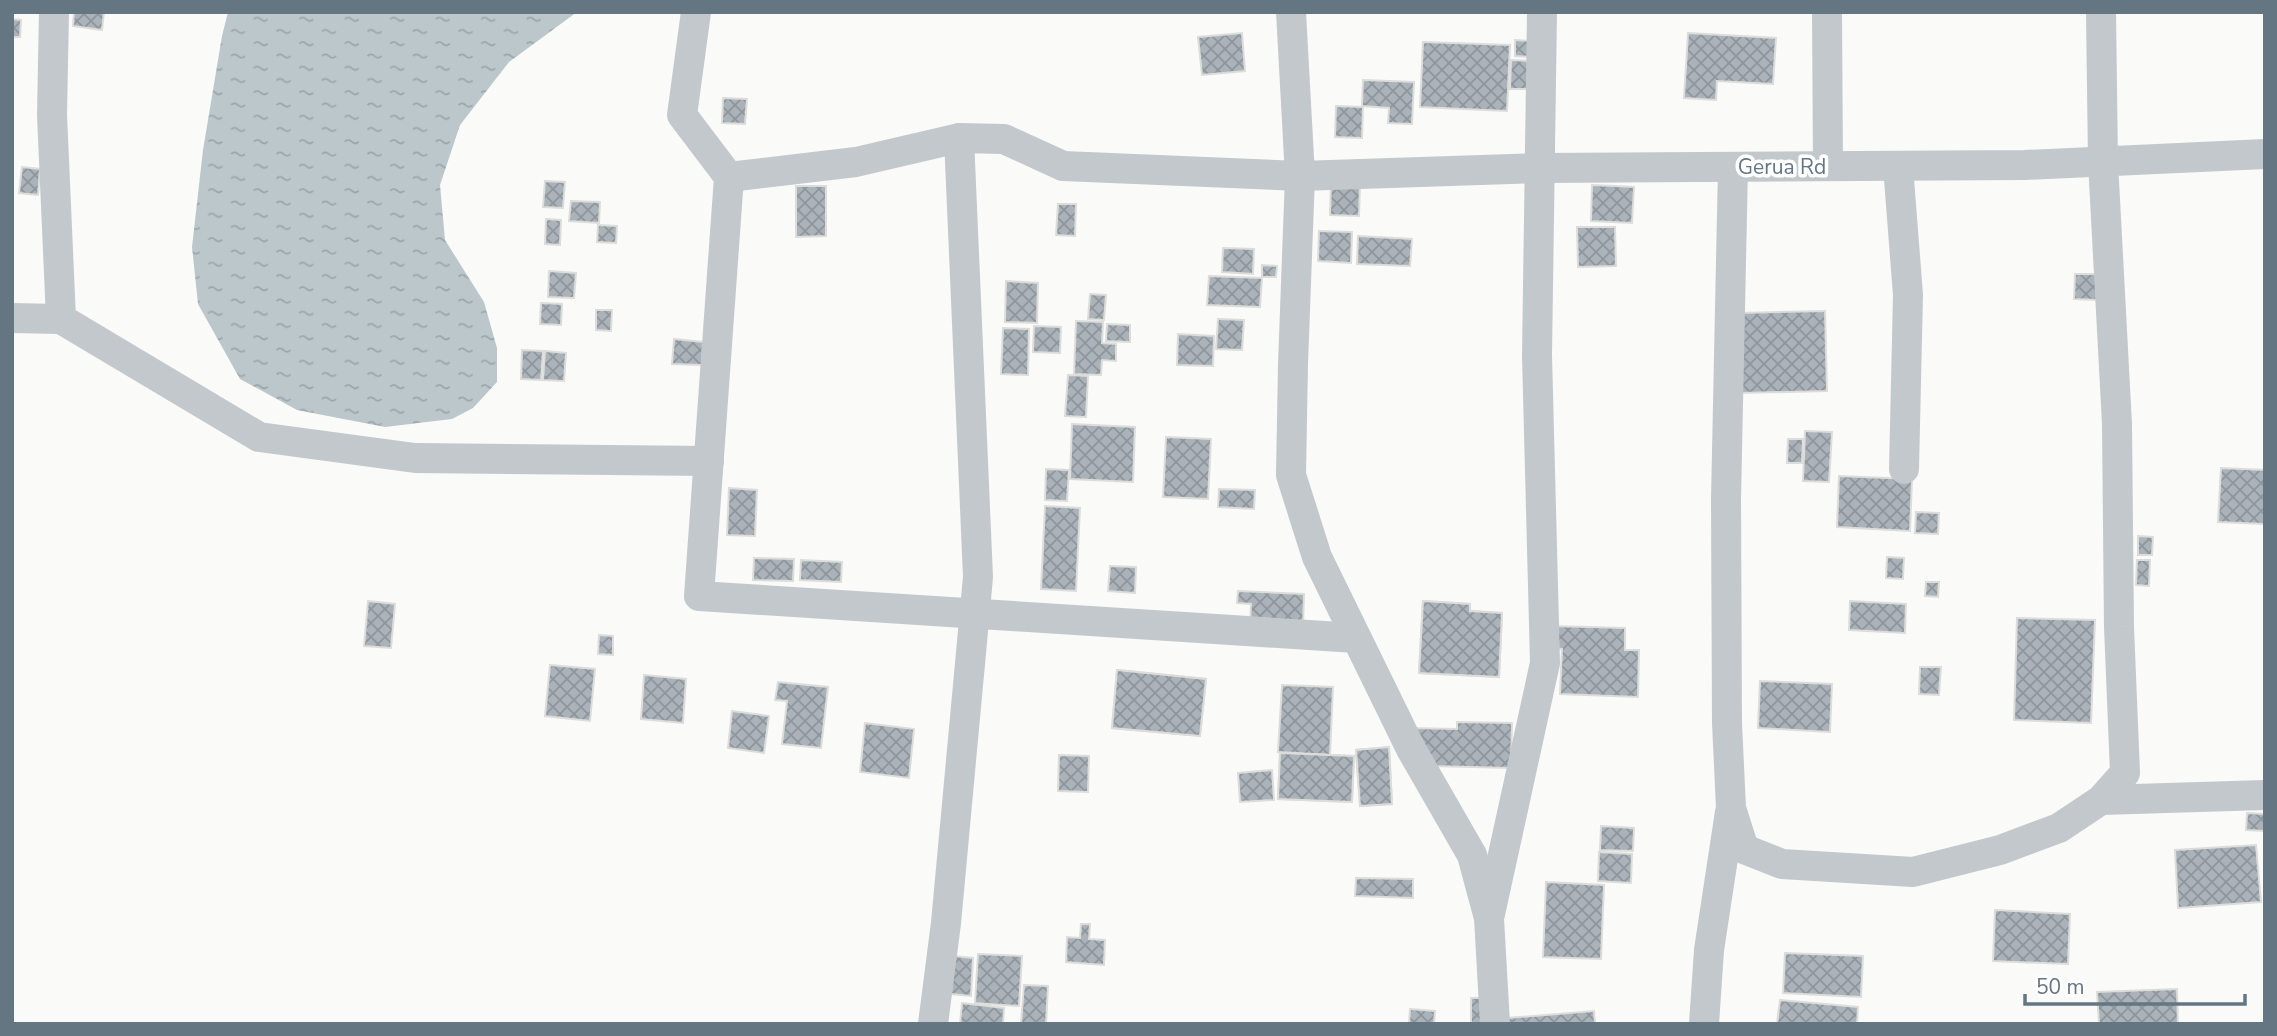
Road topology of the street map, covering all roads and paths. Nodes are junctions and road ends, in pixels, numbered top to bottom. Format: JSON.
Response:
{"nodes":[{"id":1,"x":54,"y":12,"type":"edge"},
{"id":2,"x":696,"y":12,"type":"edge"},
{"id":3,"x":1290,"y":12,"type":"edge"},
{"id":4,"x":1542,"y":12,"type":"edge"},
{"id":5,"x":1827,"y":12,"type":"edge"},
{"id":6,"x":2101,"y":12,"type":"edge"},
{"id":7,"x":959,"y":138,"type":"junction"},
{"id":8,"x":2265,"y":154,"type":"edge"},
{"id":9,"x":2102,"y":162,"type":"junction"},
{"id":10,"x":1828,"y":166,"type":"junction"},
{"id":11,"x":1898,"y":166,"type":"junction"},
{"id":12,"x":1733,"y":167,"type":"junction"},
{"id":13,"x":1539,"y":168,"type":"junction"},
{"id":14,"x":1300,"y":176,"type":"junction"},
{"id":15,"x":729,"y":177,"type":"junction"},
{"id":16,"x":12,"y":318,"type":"edge"},
{"id":17,"x":61,"y":319,"type":"junction"},
{"id":18,"x":709,"y":461,"type":"junction"},
{"id":19,"x":1904,"y":469,"type":"dead end"},
{"id":20,"x":975,"y":614,"type":"junction"},
{"id":21,"x":1356,"y":638,"type":"junction"},
{"id":22,"x":2265,"y":795,"type":"edge"},
{"id":23,"x":2101,"y":800,"type":"junction"},
{"id":24,"x":1731,"y":808,"type":"junction"},
{"id":25,"x":1489,"y":918,"type":"junction"},
{"id":26,"x":933,"y":1024,"type":"edge"},
{"id":27,"x":1496,"y":1024,"type":"edge"},
{"id":28,"x":1704,"y":1024,"type":"edge"}],
"edges":[{"from":1,"to":17,"type":"street"},
{"from":2,"to":15,"type":"street"},
{"from":3,"to":14,"type":"street"},
{"from":4,"to":13,"type":"street"},
{"from":5,"to":10,"type":"street"},
{"from":6,"to":9,"type":"street"},
{"from":7,"to":14,"type":"street","name":"Gerua Rd"},
{"from":7,"to":15,"type":"street","name":"Gerua Rd"},
{"from":7,"to":20,"type":"street"},
{"from":8,"to":9,"type":"street","name":"Gerua Rd"},
{"from":9,"to":11,"type":"street","name":"Gerua Rd"},
{"from":9,"to":23,"type":"street"},
{"from":10,"to":11,"type":"street","name":"Gerua Rd"},
{"from":10,"to":12,"type":"street","name":"Gerua Rd"},
{"from":11,"to":19,"type":"street"},
{"from":12,"to":13,"type":"street","name":"Gerua Rd"},
{"from":12,"to":24,"type":"street"},
{"from":13,"to":14,"type":"street","name":"Gerua Rd"},
{"from":13,"to":25,"type":"street"},
{"from":14,"to":21,"type":"street"},
{"from":15,"to":18,"type":"street"},
{"from":16,"to":17,"type":"street"},
{"from":17,"to":18,"type":"street"},
{"from":18,"to":20,"type":"street"},
{"from":20,"to":21,"type":"street"},
{"from":20,"to":26,"type":"street"},
{"from":21,"to":25,"type":"street"},
{"from":22,"to":23,"type":"street"},
{"from":23,"to":24,"type":"street"},
{"from":24,"to":28,"type":"street"},
{"from":25,"to":27,"type":"street"}]}
